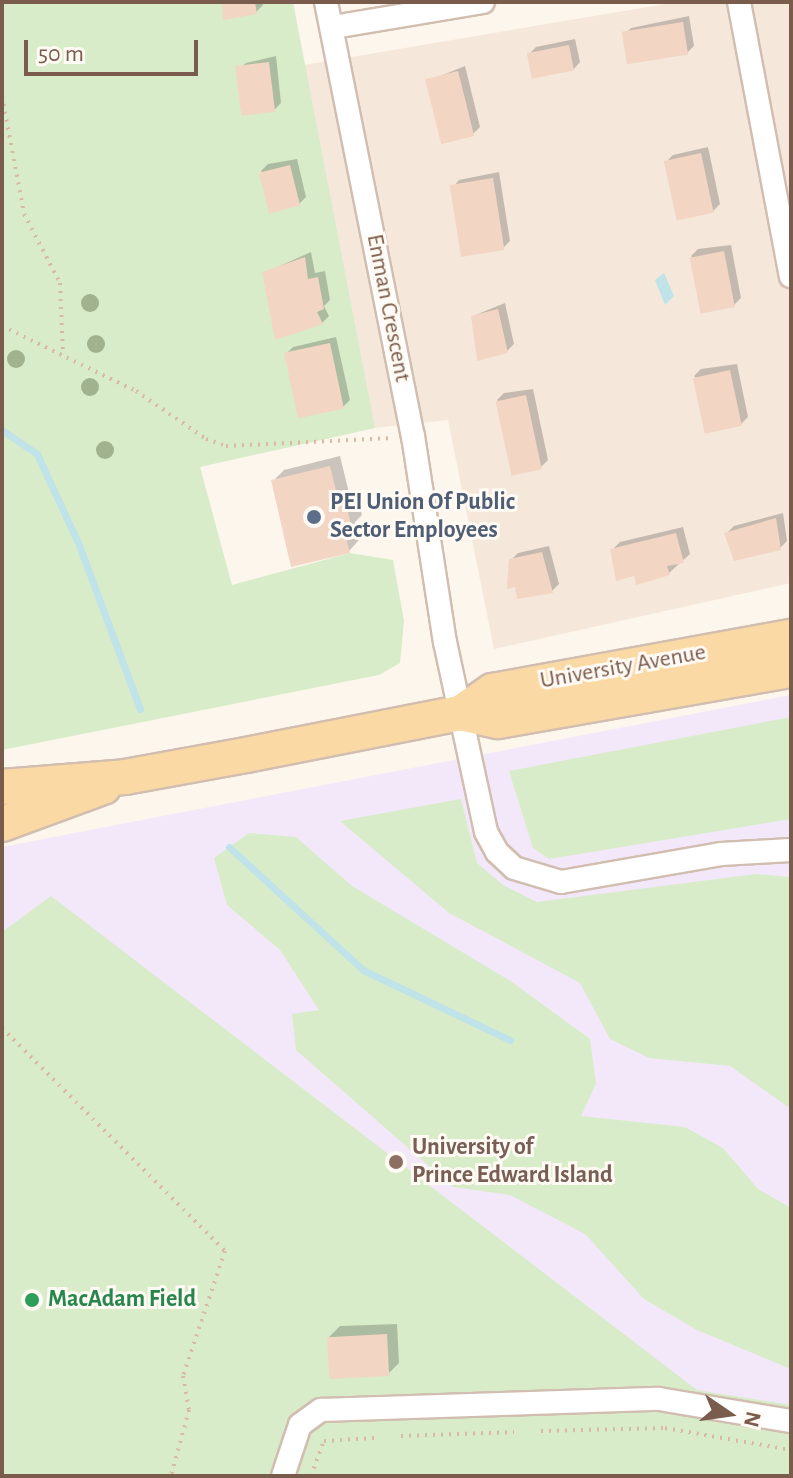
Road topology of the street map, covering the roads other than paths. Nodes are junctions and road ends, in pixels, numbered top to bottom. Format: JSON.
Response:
{"nodes":[{"id":1,"x":326,"y":2,"type":"edge"},
{"id":2,"x":483,"y":2,"type":"edge"},
{"id":3,"x":739,"y":2,"type":"edge"},
{"id":4,"x":333,"y":27,"type":"junction"},
{"id":5,"x":791,"y":276,"type":"edge"},
{"id":6,"x":791,"y":637,"type":"edge"},
{"id":7,"x":791,"y":670,"type":"edge"},
{"id":8,"x":463,"y":726,"type":"junction"},
{"id":9,"x":125,"y":777,"type":"junction"},
{"id":10,"x":2,"y":787,"type":"edge"},
{"id":11,"x":2,"y":824,"type":"edge"},
{"id":12,"x":791,"y":850,"type":"edge"},
{"id":13,"x":791,"y":1421,"type":"edge"},
{"id":14,"x":283,"y":1476,"type":"edge"}],
"edges":[{"from":1,"to":4,"type":"street","name":"Enman Crescent"},
{"from":2,"to":4,"type":"street"},
{"from":3,"to":5,"type":"street"},
{"from":4,"to":8,"type":"street","name":"Enman Crescent"},
{"from":6,"to":8,"type":"main road","name":"University Avenue"},
{"from":7,"to":8,"type":"main road","name":"University Avenue"},
{"from":8,"to":9,"type":"main road","name":"University Avenue"},
{"from":8,"to":12,"type":"street","name":"Enman Crescent"},
{"from":9,"to":10,"type":"main road","name":"University Avenue"},
{"from":9,"to":11,"type":"main road","name":"University Avenue"},
{"from":13,"to":14,"type":"street"}]}
